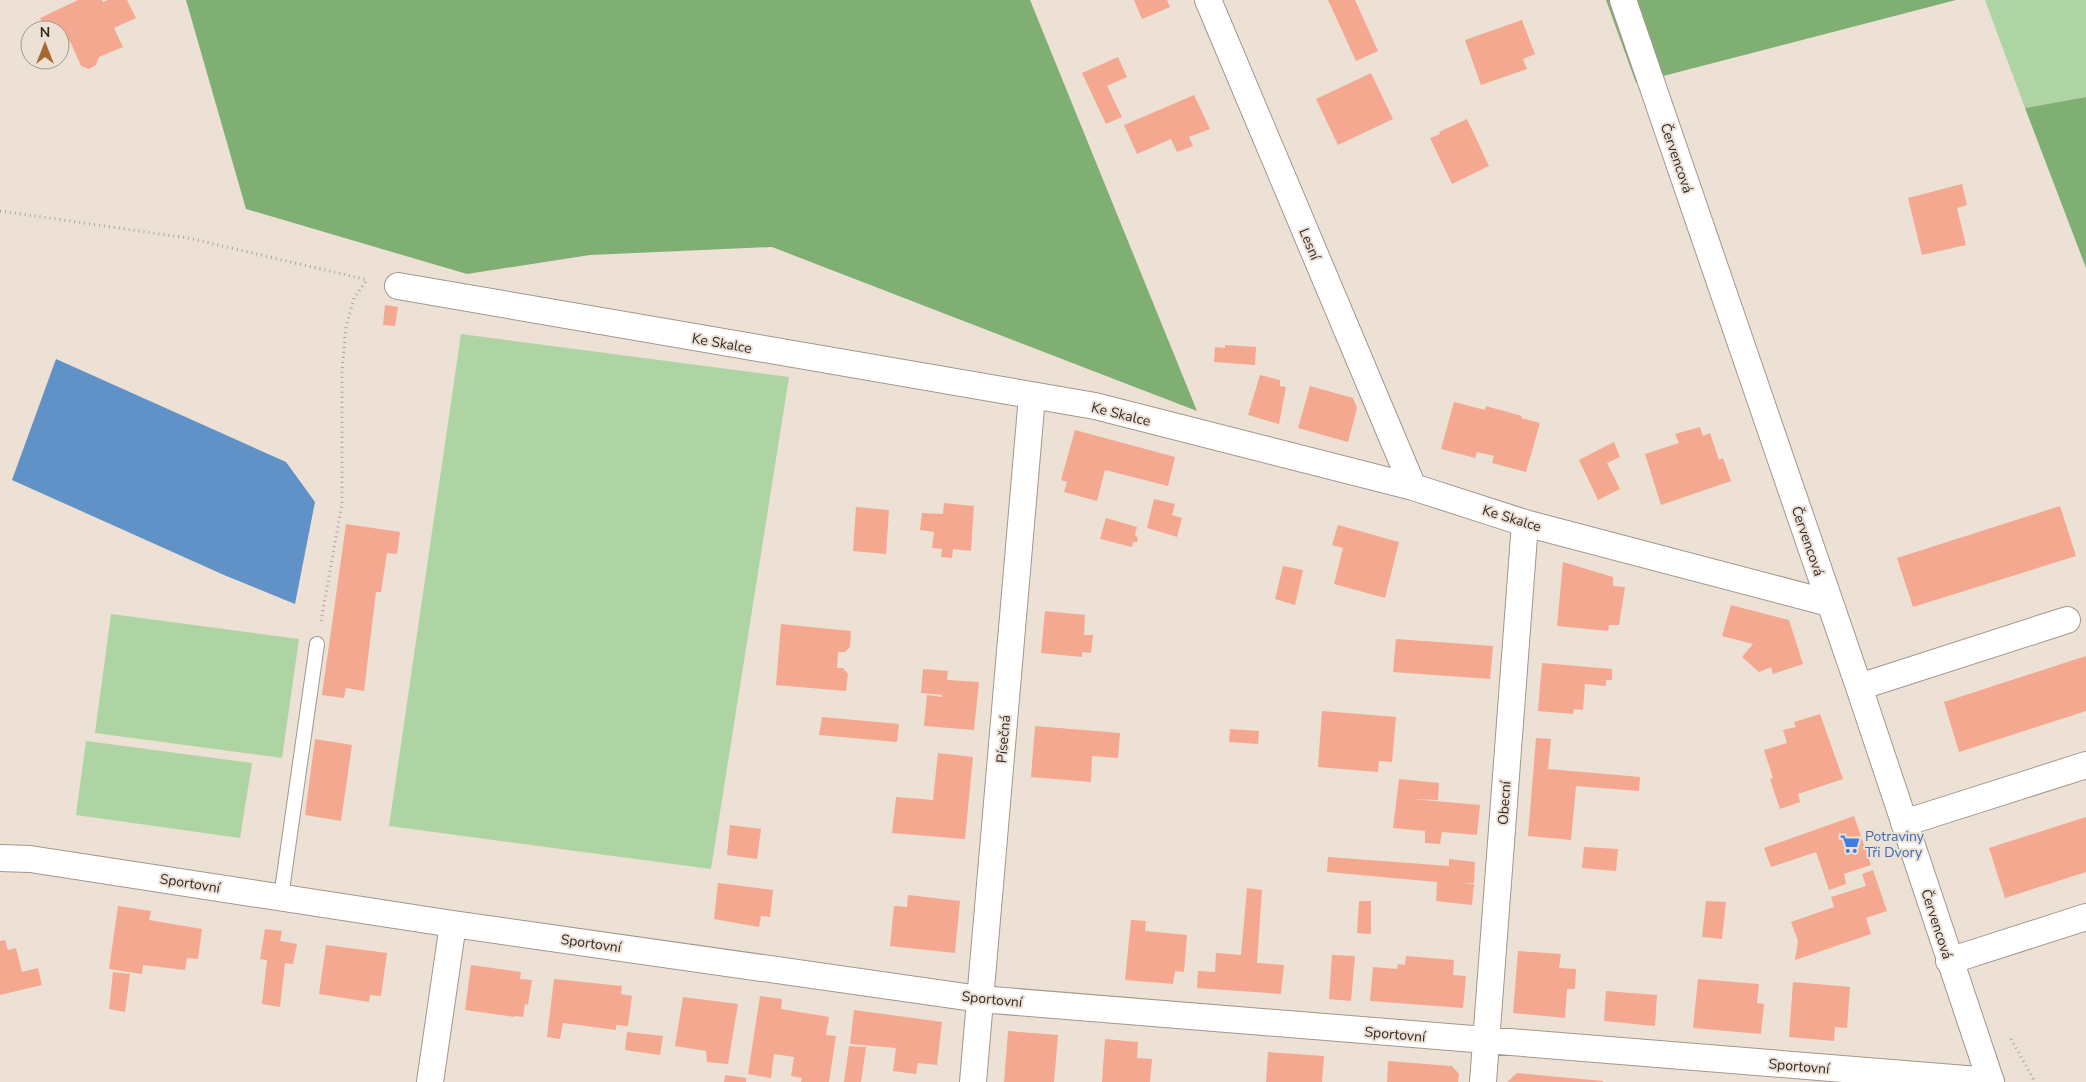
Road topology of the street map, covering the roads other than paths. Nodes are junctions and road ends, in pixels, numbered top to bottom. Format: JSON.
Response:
{"nodes":[{"id":1,"x":1208,"y":0,"type":"edge"},
{"id":2,"x":1623,"y":0,"type":"edge"},
{"id":3,"x":398,"y":286,"type":"road end"},
{"id":4,"x":1032,"y":396,"type":"junction"},
{"id":5,"x":1413,"y":487,"type":"junction"},
{"id":6,"x":1525,"y":523,"type":"junction"},
{"id":7,"x":1829,"y":603,"type":"junction"},
{"id":8,"x":2067,"y":620,"type":"dead end"},
{"id":9,"x":317,"y":644,"type":"road end"},
{"id":10,"x":1859,"y":687,"type":"junction"},
{"id":11,"x":2086,"y":765,"type":"edge"},
{"id":12,"x":1904,"y":823,"type":"junction"},
{"id":13,"x":0,"y":858,"type":"edge"},
{"id":14,"x":281,"y":897,"type":"junction"},
{"id":15,"x":2086,"y":917,"type":"edge"},
{"id":16,"x":453,"y":924,"type":"junction"},
{"id":17,"x":1949,"y":962,"type":"junction"},
{"id":18,"x":980,"y":999,"type":"junction"},
{"id":19,"x":1486,"y":1041,"type":"junction"},
{"id":20,"x":430,"y":1082,"type":"edge"},
{"id":21,"x":973,"y":1082,"type":"edge"},
{"id":22,"x":1483,"y":1082,"type":"edge"},
{"id":23,"x":1991,"y":1082,"type":"edge"}],
"edges":[{"from":1,"to":5,"type":"street","name":"Lesní"},
{"from":2,"to":7,"type":"street","name":"Červencová"},
{"from":3,"to":4,"type":"street","name":"Ke Skalce"},
{"from":4,"to":5,"type":"street","name":"Ke Skalce"},
{"from":4,"to":18,"type":"street","name":"Písečná"},
{"from":5,"to":6,"type":"street","name":"Ke Skalce"},
{"from":6,"to":7,"type":"street","name":"Ke Skalce"},
{"from":6,"to":19,"type":"street","name":"Obecní"},
{"from":7,"to":10,"type":"street","name":"Červencová"},
{"from":8,"to":10,"type":"street"},
{"from":9,"to":14,"type":"lane"},
{"from":10,"to":12,"type":"street","name":"Červencová"},
{"from":11,"to":12,"type":"street"},
{"from":12,"to":17,"type":"street","name":"Červencová"},
{"from":13,"to":14,"type":"street","name":"Sportovní"},
{"from":14,"to":16,"type":"street","name":"Sportovní"},
{"from":15,"to":17,"type":"street"},
{"from":16,"to":18,"type":"street","name":"Sportovní"},
{"from":16,"to":20,"type":"street"},
{"from":17,"to":23,"type":"street","name":"Červencová"},
{"from":18,"to":19,"type":"street","name":"Sportovní"},
{"from":18,"to":21,"type":"street","name":"Písečná"},
{"from":19,"to":22,"type":"street","name":"Obecní"},
{"from":19,"to":23,"type":"street","name":"Sportovní"}]}
